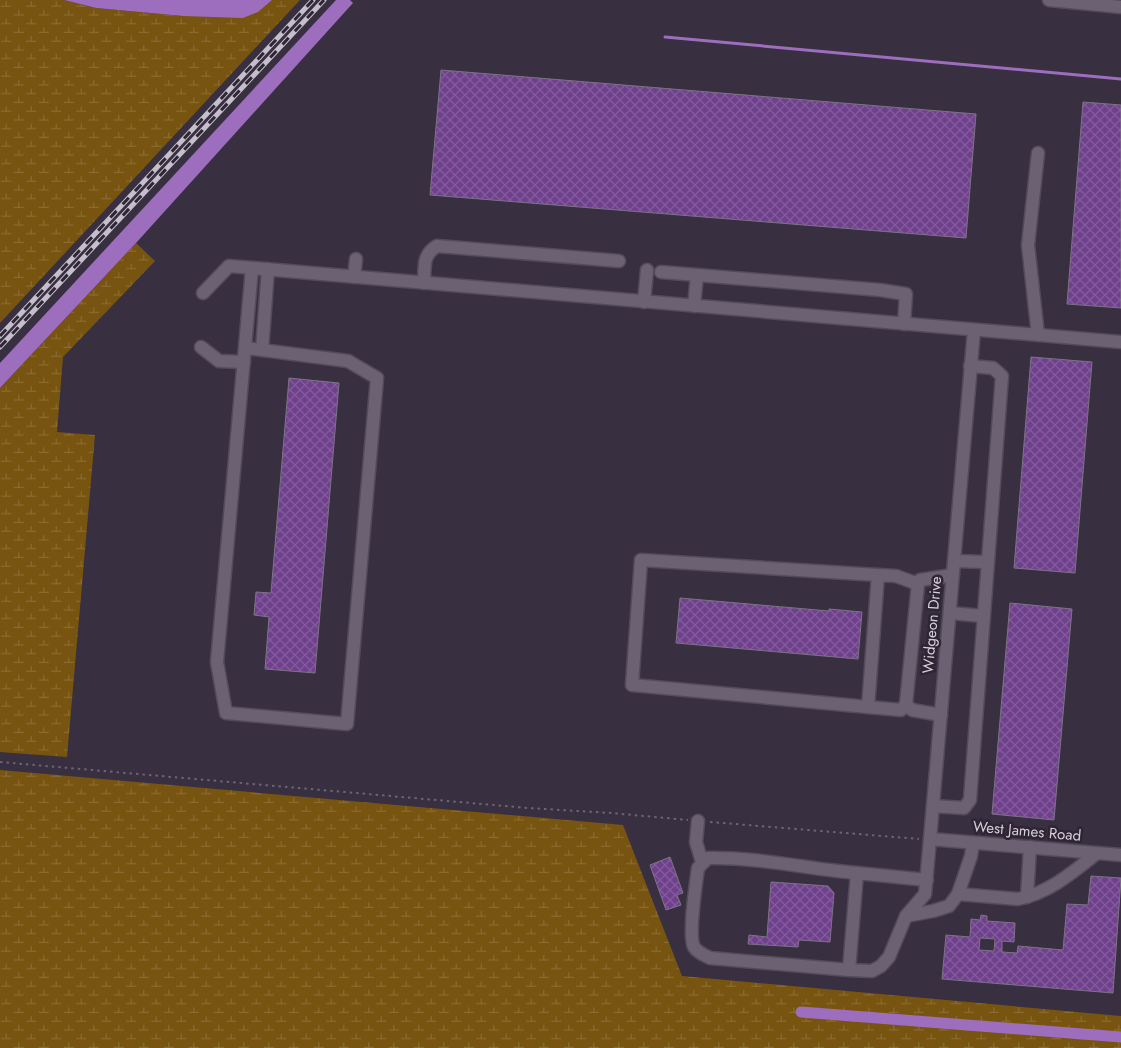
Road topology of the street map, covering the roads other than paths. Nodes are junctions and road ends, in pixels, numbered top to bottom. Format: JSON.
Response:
{"nodes":[{"id":1,"x":1049,"y":0,"type":"edge"},
{"id":2,"x":1121,"y":7,"type":"edge"},
{"id":3,"x":1038,"y":153,"type":"dead end"},
{"id":4,"x":356,"y":259,"type":"dead end"},
{"id":5,"x":618,"y":260,"type":"dead end"},
{"id":6,"x":252,"y":268,"type":"junction"},
{"id":7,"x":268,"y":269,"type":"junction"},
{"id":8,"x":647,"y":270,"type":"dead end"},
{"id":9,"x":661,"y":272,"type":"dead end"},
{"id":10,"x":697,"y":275,"type":"junction"},
{"id":11,"x":354,"y":277,"type":"junction"},
{"id":12,"x":424,"y":283,"type":"junction"},
{"id":13,"x":203,"y":293,"type":"dead end"},
{"id":14,"x":644,"y":302,"type":"junction"},
{"id":15,"x":694,"y":306,"type":"junction"},
{"id":16,"x":904,"y":324,"type":"junction"},
{"id":17,"x":974,"y":330,"type":"junction"},
{"id":18,"x":1038,"y":335,"type":"junction"},
{"id":19,"x":1121,"y":342,"type":"edge"},
{"id":20,"x":201,"y":348,"type":"dead end"},
{"id":21,"x":246,"y":348,"type":"junction"},
{"id":22,"x":262,"y":350,"type":"junction"},
{"id":23,"x":244,"y":362,"type":"junction"},
{"id":24,"x":970,"y":366,"type":"junction"},
{"id":25,"x":954,"y":561,"type":"junction"},
{"id":26,"x":986,"y":562,"type":"junction"},
{"id":27,"x":878,"y":575,"type":"junction"},
{"id":28,"x":953,"y":575,"type":"junction"},
{"id":29,"x":918,"y":584,"type":"junction"},
{"id":30,"x":950,"y":613,"type":"junction"},
{"id":31,"x":983,"y":616,"type":"junction"},
{"id":32,"x":906,"y":704,"type":"junction"},
{"id":33,"x":868,"y":707,"type":"junction"},
{"id":34,"x":941,"y":715,"type":"junction"},
{"id":35,"x":933,"y":806,"type":"junction"},
{"id":36,"x":698,"y":821,"type":"road end"},
{"id":37,"x":930,"y":839,"type":"junction"},
{"id":38,"x":973,"y":843,"type":"junction"},
{"id":39,"x":1030,"y":847,"type":"junction"},
{"id":40,"x":1097,"y":853,"type":"junction"},
{"id":41,"x":1121,"y":855,"type":"edge"},
{"id":42,"x":702,"y":862,"type":"junction"},
{"id":43,"x":857,"y":873,"type":"junction"},
{"id":44,"x":927,"y":880,"type":"junction"},
{"id":45,"x":958,"y":894,"type":"junction"},
{"id":46,"x":1027,"y":897,"type":"junction"},
{"id":47,"x":906,"y":916,"type":"junction"},
{"id":48,"x":849,"y":970,"type":"junction"}],
"edges":[{"from":1,"to":2,"type":"street"},
{"from":3,"to":18,"type":"street"},
{"from":4,"to":11,"type":"street"},
{"from":5,"to":12,"type":"street"},
{"from":6,"to":7,"type":"street"},
{"from":6,"to":13,"type":"street"},
{"from":6,"to":21,"type":"street"},
{"from":7,"to":11,"type":"street"},
{"from":7,"to":22,"type":"street"},
{"from":8,"to":14,"type":"street"},
{"from":9,"to":10,"type":"street"},
{"from":10,"to":15,"type":"street"},
{"from":10,"to":16,"type":"street"},
{"from":11,"to":12,"type":"street"},
{"from":12,"to":14,"type":"street"},
{"from":14,"to":15,"type":"street"},
{"from":15,"to":16,"type":"street"},
{"from":16,"to":17,"type":"street"},
{"from":17,"to":18,"type":"street"},
{"from":17,"to":24,"type":"street","name":"Widgeon Drive"},
{"from":18,"to":19,"type":"street"},
{"from":20,"to":23,"type":"street"},
{"from":21,"to":22,"type":"street"},
{"from":21,"to":23,"type":"street"},
{"from":22,"to":23,"type":"street"},
{"from":24,"to":25,"type":"street","name":"Widgeon Drive"},
{"from":24,"to":26,"type":"street"},
{"from":25,"to":26,"type":"street"},
{"from":25,"to":28,"type":"street","name":"Widgeon Drive"},
{"from":26,"to":31,"type":"street"},
{"from":27,"to":29,"type":"street"},
{"from":27,"to":33,"type":"street"},
{"from":27,"to":33,"type":"street"},
{"from":28,"to":29,"type":"street"},
{"from":28,"to":30,"type":"street","name":"Widgeon Drive"},
{"from":29,"to":32,"type":"street"},
{"from":30,"to":31,"type":"street"},
{"from":30,"to":34,"type":"street","name":"Widgeon Drive"},
{"from":31,"to":35,"type":"street"},
{"from":32,"to":33,"type":"street"},
{"from":32,"to":34,"type":"street"},
{"from":34,"to":35,"type":"street","name":"Widgeon Drive"},
{"from":35,"to":37,"type":"street","name":"Widgeon Drive"},
{"from":36,"to":42,"type":"street"},
{"from":37,"to":38,"type":"street","name":"West James Road"},
{"from":37,"to":44,"type":"street","name":"Widgeon Drive"},
{"from":38,"to":39,"type":"street","name":"West James Road"},
{"from":38,"to":45,"type":"street"},
{"from":39,"to":40,"type":"street","name":"West James Road"},
{"from":39,"to":46,"type":"street"},
{"from":40,"to":41,"type":"street","name":"West James Road"},
{"from":40,"to":46,"type":"street"},
{"from":42,"to":43,"type":"street"},
{"from":42,"to":48,"type":"street","name":"Widgeon Drive"},
{"from":43,"to":44,"type":"street"},
{"from":43,"to":48,"type":"street"},
{"from":44,"to":47,"type":"street","name":"Widgeon Drive"},
{"from":45,"to":46,"type":"street"},
{"from":45,"to":47,"type":"street"},
{"from":47,"to":48,"type":"street","name":"Widgeon Drive"}]}
